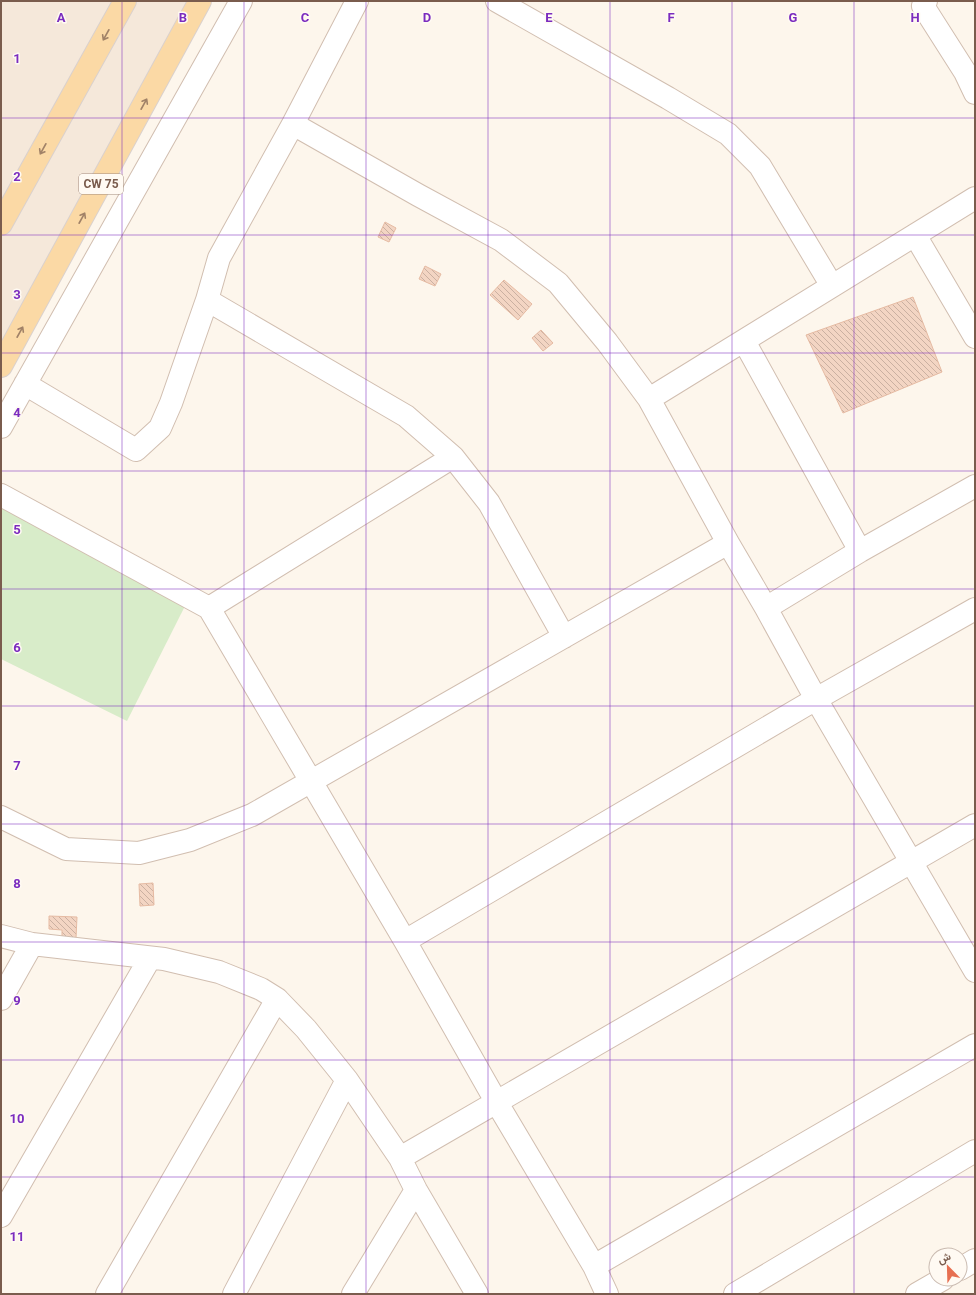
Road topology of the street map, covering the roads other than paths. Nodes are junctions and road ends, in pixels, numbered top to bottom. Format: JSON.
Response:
{"nodes":[{"id":1,"x":125,"y":1,"type":"edge"},
{"id":2,"x":200,"y":1,"type":"edge"},
{"id":3,"x":242,"y":1,"type":"edge"},
{"id":4,"x":357,"y":1,"type":"edge"},
{"id":5,"x":497,"y":1,"type":"edge"},
{"id":6,"x":921,"y":3,"type":"edge"},
{"id":7,"x":975,"y":93,"type":"edge"},
{"id":8,"x":292,"y":124,"type":"junction"},
{"id":9,"x":975,"y":198,"type":"edge"},
{"id":10,"x":1,"y":224,"type":"edge"},
{"id":11,"x":915,"y":235,"type":"junction"},
{"id":12,"x":832,"y":286,"type":"junction"},
{"id":13,"x":207,"y":300,"type":"junction"},
{"id":14,"x":975,"y":337,"type":"edge"},
{"id":15,"x":744,"y":341,"type":"junction"},
{"id":16,"x":1,"y":366,"type":"edge"},
{"id":17,"x":25,"y":384,"type":"junction"},
{"id":18,"x":649,"y":399,"type":"junction"},
{"id":19,"x":1,"y":427,"type":"edge"},
{"id":20,"x":453,"y":457,"type":"junction"},
{"id":21,"x":975,"y":486,"type":"edge"},
{"id":22,"x":1,"y":495,"type":"edge"},
{"id":23,"x":728,"y":543,"type":"junction"},
{"id":24,"x":860,"y":551,"type":"junction"},
{"id":25,"x":209,"y":608,"type":"junction"},
{"id":26,"x":766,"y":608,"type":"junction"},
{"id":27,"x":975,"y":609,"type":"edge"},
{"id":28,"x":564,"y":637,"type":"junction"},
{"id":29,"x":816,"y":699,"type":"junction"},
{"id":30,"x":311,"y":782,"type":"junction"},
{"id":31,"x":1,"y":817,"type":"edge"},
{"id":32,"x":975,"y":825,"type":"edge"},
{"id":33,"x":912,"y":862,"type":"junction"},
{"id":34,"x":1,"y":936,"type":"edge"},
{"id":35,"x":405,"y":941,"type":"junction"},
{"id":36,"x":32,"y":944,"type":"junction"},
{"id":37,"x":150,"y":958,"type":"junction"},
{"id":38,"x":975,"y":971,"type":"edge"},
{"id":39,"x":1,"y":999,"type":"edge"},
{"id":40,"x":276,"y":999,"type":"junction"},
{"id":41,"x":975,"y":1045,"type":"edge"},
{"id":42,"x":347,"y":1080,"type":"junction"},
{"id":43,"x":497,"y":1103,"type":"junction"},
{"id":44,"x":975,"y":1151,"type":"edge"},
{"id":45,"x":400,"y":1158,"type":"junction"},
{"id":46,"x":416,"y":1190,"type":"junction"},
{"id":47,"x":1,"y":1216,"type":"edge"},
{"id":48,"x":594,"y":1266,"type":"junction"},
{"id":49,"x":929,"y":1287,"type":"edge"},
{"id":50,"x":107,"y":1294,"type":"edge"},
{"id":51,"x":234,"y":1294,"type":"edge"},
{"id":52,"x":353,"y":1294,"type":"edge"},
{"id":53,"x":477,"y":1294,"type":"edge"},
{"id":54,"x":607,"y":1294,"type":"edge"},
{"id":55,"x":735,"y":1294,"type":"edge"},
{"id":56,"x":917,"y":1294,"type":"edge"}],
"edges":[{"from":1,"to":10,"type":"main road","one_way":true},
{"from":16,"to":2,"type":"main road","number":"CW 75","one_way":true},
{"from":3,"to":17,"type":"street"},
{"from":4,"to":8,"type":"street"},
{"from":5,"to":12,"type":"street"},
{"from":6,"to":7,"type":"street"},
{"from":8,"to":13,"type":"street"},
{"from":8,"to":18,"type":"street"},
{"from":9,"to":11,"type":"street"},
{"from":11,"to":12,"type":"street"},
{"from":11,"to":14,"type":"street"},
{"from":12,"to":15,"type":"street"},
{"from":13,"to":17,"type":"street"},
{"from":13,"to":20,"type":"street"},
{"from":15,"to":18,"type":"street"},
{"from":15,"to":24,"type":"street"},
{"from":17,"to":19,"type":"street"},
{"from":18,"to":23,"type":"street"},
{"from":20,"to":25,"type":"street"},
{"from":20,"to":28,"type":"street"},
{"from":21,"to":24,"type":"street"},
{"from":22,"to":25,"type":"street"},
{"from":23,"to":26,"type":"street"},
{"from":23,"to":28,"type":"street"},
{"from":24,"to":26,"type":"street"},
{"from":25,"to":30,"type":"street"},
{"from":26,"to":29,"type":"street"},
{"from":27,"to":29,"type":"street"},
{"from":28,"to":30,"type":"street"},
{"from":29,"to":33,"type":"street"},
{"from":29,"to":35,"type":"street"},
{"from":30,"to":31,"type":"street"},
{"from":30,"to":35,"type":"street"},
{"from":32,"to":33,"type":"street"},
{"from":33,"to":38,"type":"street"},
{"from":33,"to":43,"type":"street"},
{"from":34,"to":36,"type":"street"},
{"from":35,"to":43,"type":"street"},
{"from":36,"to":37,"type":"street"},
{"from":36,"to":39,"type":"street"},
{"from":37,"to":40,"type":"street"},
{"from":37,"to":47,"type":"street"},
{"from":40,"to":42,"type":"street"},
{"from":40,"to":50,"type":"street"},
{"from":41,"to":48,"type":"street"},
{"from":42,"to":45,"type":"street"},
{"from":42,"to":51,"type":"street"},
{"from":43,"to":45,"type":"street"},
{"from":43,"to":48,"type":"street"},
{"from":44,"to":55,"type":"street"},
{"from":45,"to":46,"type":"street"},
{"from":46,"to":52,"type":"street"},
{"from":46,"to":53,"type":"street"},
{"from":48,"to":54,"type":"street"},
{"from":49,"to":56,"type":"street"}]}
